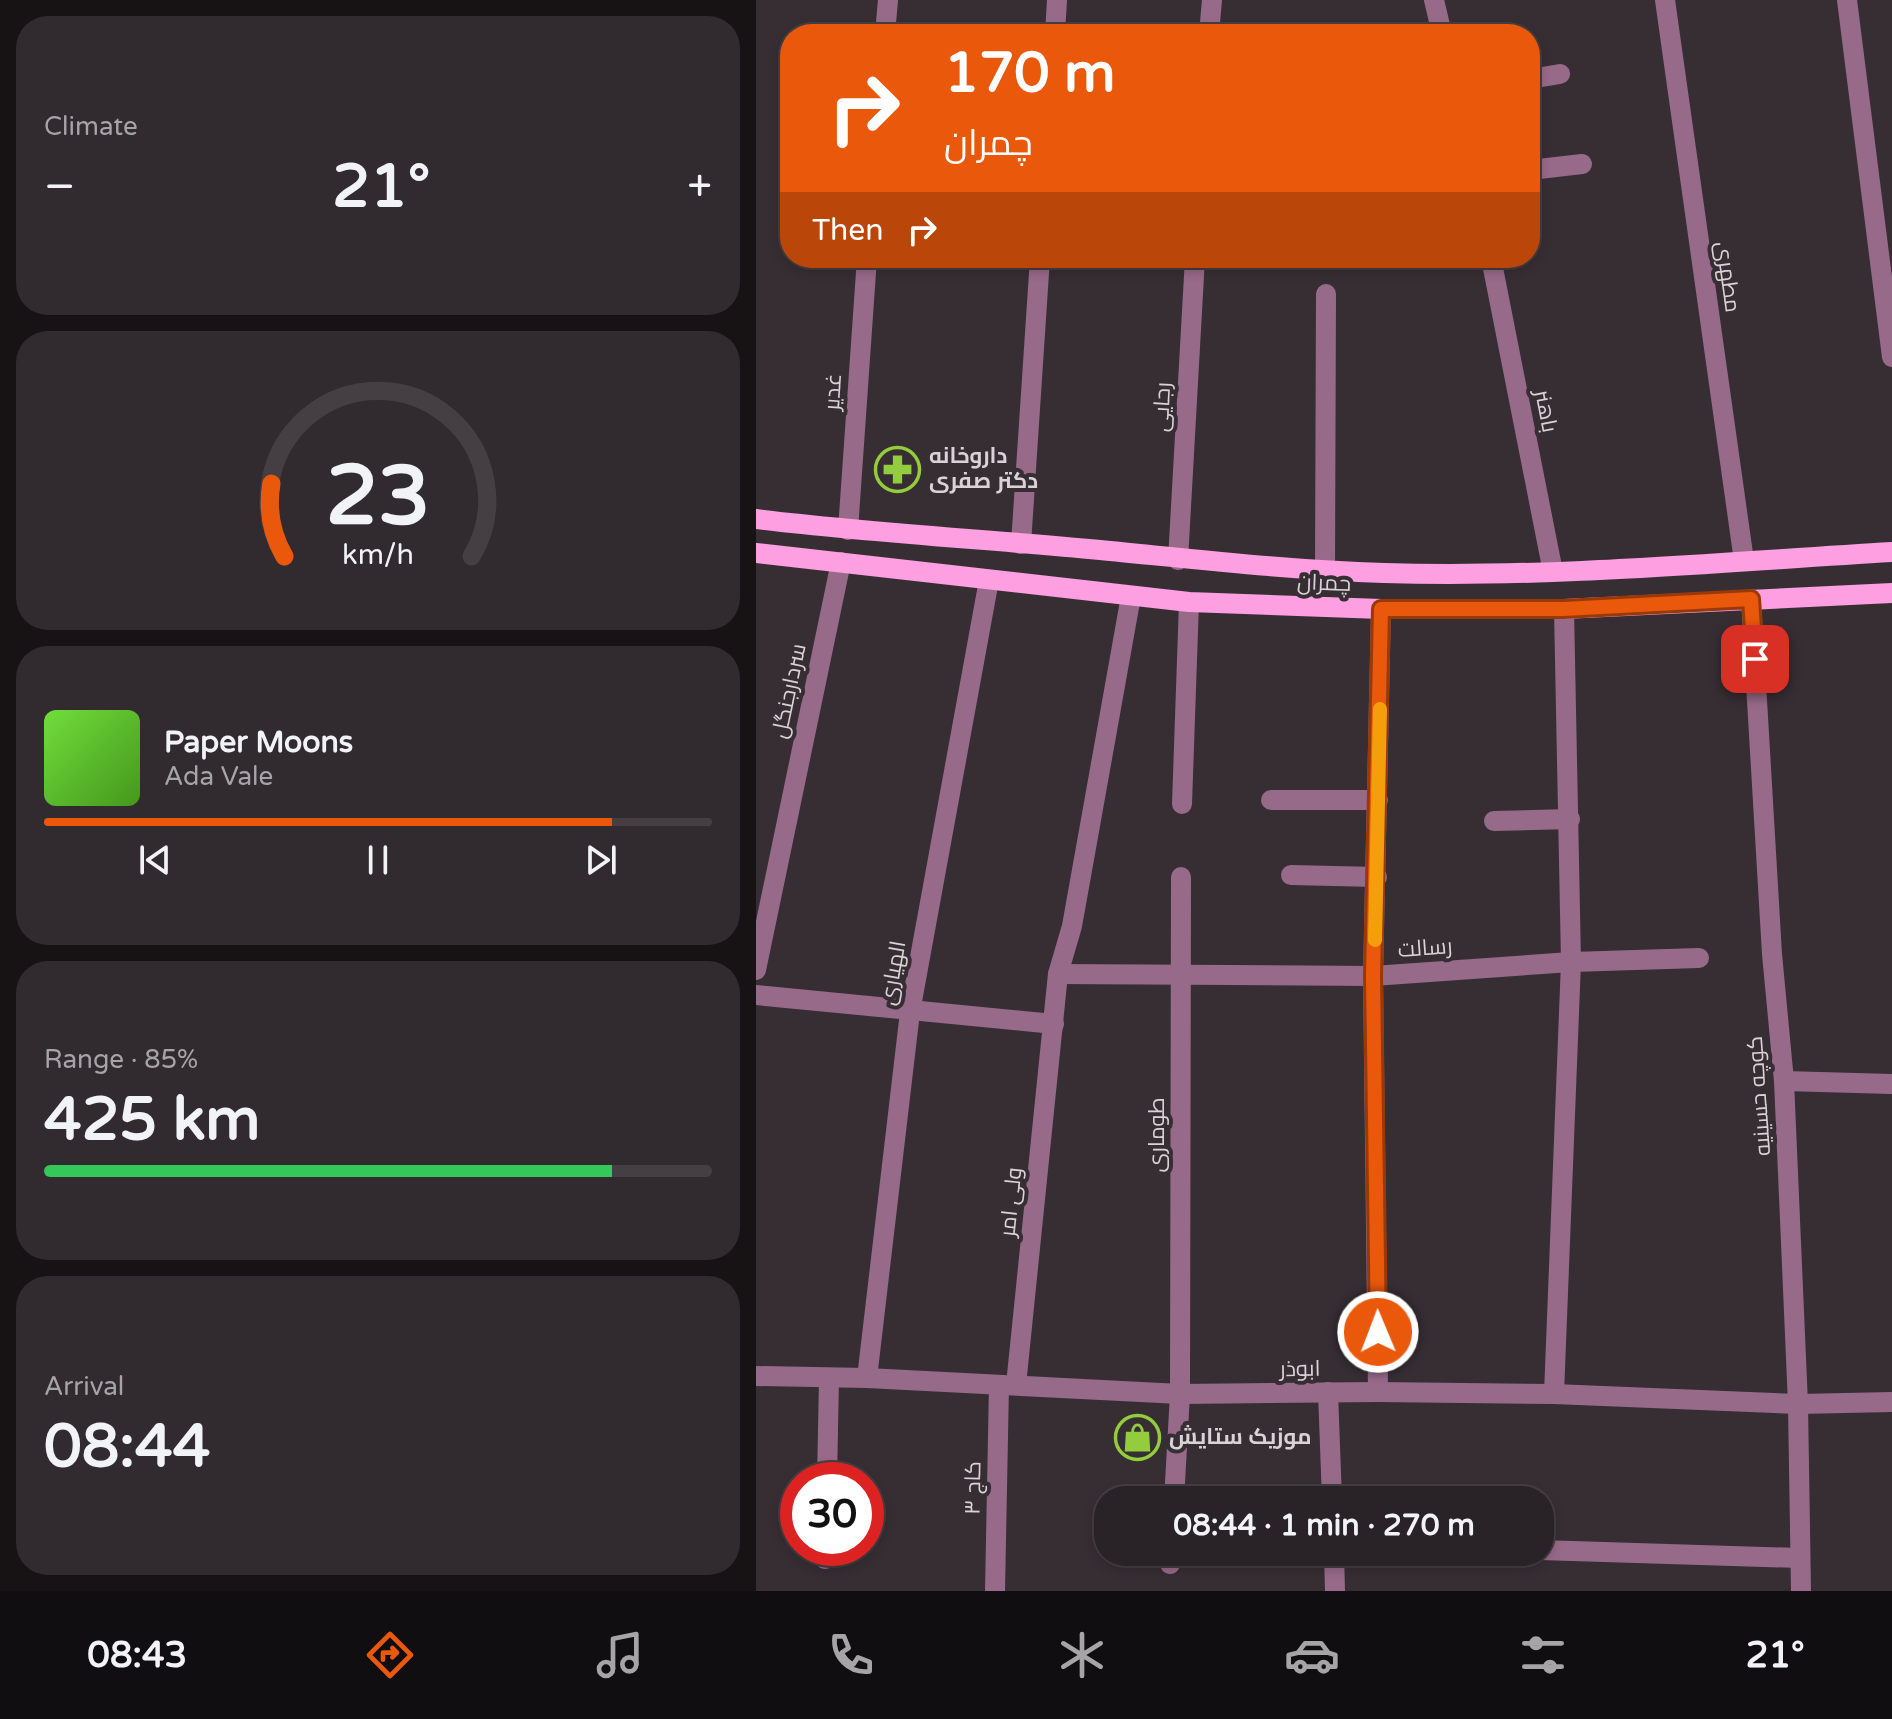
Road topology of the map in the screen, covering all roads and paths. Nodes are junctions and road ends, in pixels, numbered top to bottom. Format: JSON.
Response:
{"nodes":[{"id":1,"x":888,"y":0,"type":"edge"},
{"id":2,"x":1057,"y":0,"type":"edge"},
{"id":3,"x":1212,"y":0,"type":"edge"},
{"id":4,"x":1434,"y":0,"type":"edge"},
{"id":5,"x":1665,"y":0,"type":"edge"},
{"id":6,"x":1847,"y":0,"type":"edge"},
{"id":7,"x":886,"y":24,"type":"edge"},
{"id":8,"x":1056,"y":24,"type":"edge"},
{"id":9,"x":1210,"y":24,"type":"edge"},
{"id":10,"x":1440,"y":24,"type":"edge"},
{"id":11,"x":1560,"y":74,"type":"dead end"},
{"id":12,"x":1540,"y":77,"type":"edge"},
{"id":13,"x":1582,"y":164,"type":"dead end"},
{"id":14,"x":1540,"y":169,"type":"edge"},
{"id":15,"x":866,"y":268,"type":"edge"},
{"id":16,"x":1039,"y":268,"type":"edge"},
{"id":17,"x":1194,"y":268,"type":"edge"},
{"id":18,"x":1493,"y":268,"type":"edge"},
{"id":19,"x":1326,"y":294,"type":"dead end"},
{"id":20,"x":1892,"y":357,"type":"edge"},
{"id":21,"x":756,"y":519,"type":"edge"},
{"id":22,"x":848,"y":530,"type":"junction"},
{"id":23,"x":1021,"y":544,"type":"junction"},
{"id":24,"x":1892,"y":552,"type":"edge"},
{"id":25,"x":756,"y":553,"type":"edge"},
{"id":26,"x":1178,"y":560,"type":"junction"},
{"id":27,"x":1744,"y":561,"type":"junction"},
{"id":28,"x":841,"y":562,"type":"junction"},
{"id":29,"x":1325,"y":569,"type":"junction"},
{"id":30,"x":1553,"y":572,"type":"junction"},
{"id":31,"x":989,"y":580,"type":"junction"},
{"id":32,"x":1892,"y":593,"type":"edge"},
{"id":33,"x":1131,"y":596,"type":"junction"},
{"id":34,"x":1751,"y":599,"type":"junction"},
{"id":35,"x":1189,"y":602,"type":"junction"},
{"id":36,"x":1381,"y":609,"type":"junction"},
{"id":37,"x":1564,"y":609,"type":"junction"},
{"id":38,"x":1271,"y":800,"type":"dead end"},
{"id":39,"x":1378,"y":800,"type":"junction"},
{"id":40,"x":1182,"y":804,"type":"dead end"},
{"id":41,"x":1570,"y":819,"type":"junction"},
{"id":42,"x":1494,"y":821,"type":"dead end"},
{"id":43,"x":1291,"y":875,"type":"dead end"},
{"id":44,"x":1181,"y":877,"type":"dead end"},
{"id":45,"x":1377,"y":877,"type":"junction"},
{"id":46,"x":1699,"y":958,"type":"dead end"},
{"id":47,"x":1571,"y":962,"type":"junction"},
{"id":48,"x":756,"y":970,"type":"edge"},
{"id":49,"x":1058,"y":974,"type":"junction"},
{"id":50,"x":1181,"y":975,"type":"junction"},
{"id":51,"x":1373,"y":976,"type":"junction"},
{"id":52,"x":756,"y":995,"type":"edge"},
{"id":53,"x":910,"y":1012,"type":"junction"},
{"id":54,"x":1054,"y":1024,"type":"junction"},
{"id":55,"x":1784,"y":1081,"type":"junction"},
{"id":56,"x":1892,"y":1084,"type":"edge"},
{"id":57,"x":756,"y":1376,"type":"edge"},
{"id":58,"x":867,"y":1378,"type":"junction"},
{"id":59,"x":829,"y":1379,"type":"junction"},
{"id":60,"x":1007,"y":1385,"type":"junction"},
{"id":61,"x":1328,"y":1392,"type":"junction"},
{"id":62,"x":1378,"y":1392,"type":"junction"},
{"id":63,"x":1180,"y":1394,"type":"junction"},
{"id":64,"x":1554,"y":1394,"type":"junction"},
{"id":65,"x":1892,"y":1402,"type":"edge"},
{"id":66,"x":1798,"y":1404,"type":"junction"},
{"id":67,"x":827,"y":1462,"type":"edge"},
{"id":68,"x":1175,"y":1486,"type":"edge"},
{"id":69,"x":1331,"y":1486,"type":"edge"},
{"id":70,"x":1554,"y":1550,"type":"edge"},
{"id":71,"x":1799,"y":1558,"type":"junction"},
{"id":72,"x":1334,"y":1566,"type":"edge"},
{"id":73,"x":995,"y":1591,"type":"edge"},
{"id":74,"x":1335,"y":1591,"type":"edge"},
{"id":75,"x":1801,"y":1591,"type":"edge"}],
"edges":[{"from":1,"to":7,"type":"street"},
{"from":2,"to":8,"type":"street"},
{"from":3,"to":9,"type":"street"},
{"from":4,"to":10,"type":"street"},
{"from":5,"to":27,"type":"street","name":"مطهری"},
{"from":6,"to":20,"type":"street"},
{"from":11,"to":12,"type":"street"},
{"from":13,"to":14,"type":"street"},
{"from":15,"to":22,"type":"street","name":"غدیر"},
{"from":16,"to":23,"type":"street"},
{"from":17,"to":26,"type":"street","name":"رجایی"},
{"from":18,"to":30,"type":"street","name":"باهنر"},
{"from":19,"to":29,"type":"street"},
{"from":21,"to":22,"type":"main road","name":"چمران"},
{"from":22,"to":23,"type":"main road","name":"چمران"},
{"from":23,"to":26,"type":"main road","name":"چمران"},
{"from":24,"to":27,"type":"main road","name":"چمران"},
{"from":25,"to":28,"type":"main road","name":"چمران"},
{"from":26,"to":29,"type":"main road","name":"چمران"},
{"from":27,"to":30,"type":"main road","name":"چمران"},
{"from":28,"to":31,"type":"main road","name":"چمران"},
{"from":28,"to":48,"type":"street","name":"سردارجنگل"},
{"from":29,"to":30,"type":"main road","name":"چمران"},
{"from":31,"to":33,"type":"main road","name":"چمران"},
{"from":31,"to":53,"type":"street","name":"الهیاری"},
{"from":32,"to":34,"type":"main road","name":"چمران"},
{"from":33,"to":35,"type":"main road","name":"چمران"},
{"from":33,"to":49,"type":"street","name":"ولی امر"},
{"from":34,"to":37,"type":"main road","name":"چمران"},
{"from":34,"to":55,"type":"street","name":"کوچه حسینیه"},
{"from":35,"to":36,"type":"main road","name":"چمران"},
{"from":35,"to":40,"type":"street"},
{"from":36,"to":37,"type":"main road","name":"چمران"},
{"from":36,"to":39,"type":"street"},
{"from":37,"to":41,"type":"street"},
{"from":38,"to":39,"type":"street"},
{"from":39,"to":45,"type":"street"},
{"from":41,"to":42,"type":"street"},
{"from":41,"to":47,"type":"street"},
{"from":43,"to":45,"type":"street"},
{"from":44,"to":50,"type":"street","name":"طوماری"},
{"from":45,"to":51,"type":"street"},
{"from":46,"to":47,"type":"street","name":"رسالت"},
{"from":47,"to":51,"type":"street","name":"رسالت"},
{"from":47,"to":64,"type":"street"},
{"from":49,"to":50,"type":"street","name":"رسالت"},
{"from":49,"to":54,"type":"street","name":"ولی امر"},
{"from":50,"to":51,"type":"street","name":"رسالت"},
{"from":50,"to":63,"type":"street","name":"طوماری"},
{"from":51,"to":62,"type":"street"},
{"from":52,"to":53,"type":"street"},
{"from":53,"to":54,"type":"street"},
{"from":53,"to":58,"type":"street","name":"الهیاری"},
{"from":54,"to":60,"type":"street","name":"ولی امر"},
{"from":55,"to":56,"type":"street"},
{"from":55,"to":66,"type":"street","name":"کوچه حسینیه"},
{"from":57,"to":59,"type":"street","name":"ابوذر"},
{"from":58,"to":59,"type":"street","name":"ابوذر"},
{"from":58,"to":60,"type":"street","name":"ابوذر"},
{"from":59,"to":67,"type":"street"},
{"from":60,"to":63,"type":"street","name":"ابوذر"},
{"from":60,"to":73,"type":"street","name":"کاج ۳"},
{"from":61,"to":62,"type":"street","name":"ابوذر"},
{"from":61,"to":63,"type":"street","name":"ابوذر"},
{"from":61,"to":69,"type":"street"},
{"from":62,"to":64,"type":"street","name":"ابوذر"},
{"from":63,"to":68,"type":"street","name":"طوماری"},
{"from":64,"to":66,"type":"street","name":"ابوذر"},
{"from":65,"to":66,"type":"street","name":"ابوذر"},
{"from":66,"to":71,"type":"street","name":"کوچه حسینیه"},
{"from":70,"to":71,"type":"street"},
{"from":71,"to":75,"type":"street","name":"کوچه حسینیه"},
{"from":72,"to":74,"type":"street"}]}
